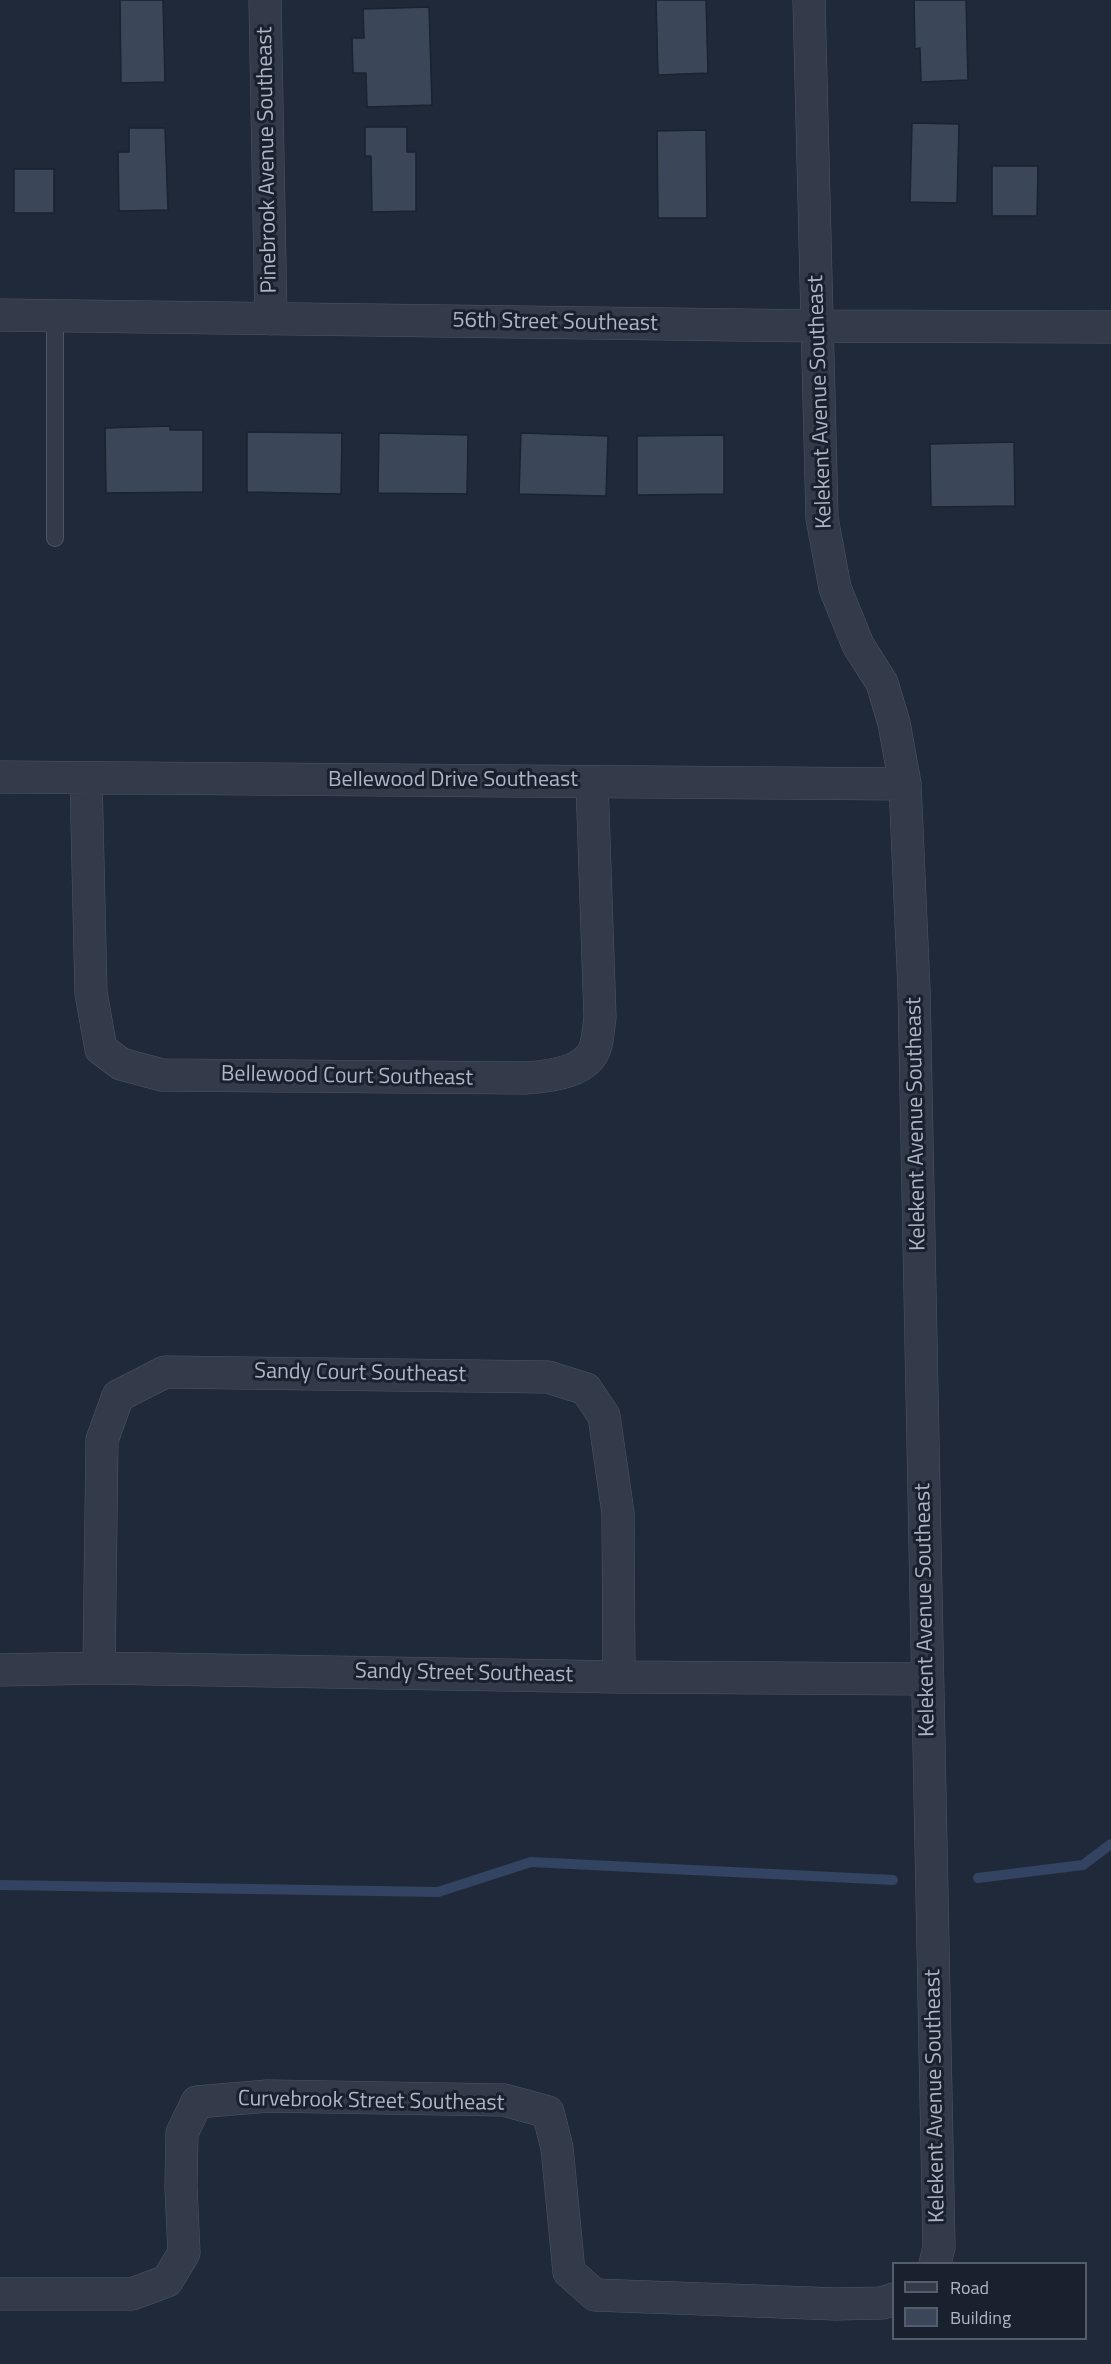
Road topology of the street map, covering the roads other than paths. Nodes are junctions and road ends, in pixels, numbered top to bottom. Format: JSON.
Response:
{"nodes":[{"id":1,"x":265,"y":0,"type":"edge"},
{"id":2,"x":809,"y":0,"type":"edge"},
{"id":3,"x":0,"y":315,"type":"edge"},
{"id":4,"x":55,"y":316,"type":"junction"},
{"id":5,"x":271,"y":319,"type":"junction"},
{"id":6,"x":816,"y":326,"type":"junction"},
{"id":7,"x":1111,"y":327,"type":"edge"},
{"id":8,"x":55,"y":538,"type":"dead end"},
{"id":9,"x":0,"y":777,"type":"edge"},
{"id":10,"x":86,"y":778,"type":"junction"},
{"id":11,"x":592,"y":782,"type":"junction"},
{"id":12,"x":905,"y":784,"type":"junction"},
{"id":13,"x":99,"y":1668,"type":"junction"},
{"id":14,"x":0,"y":1670,"type":"edge"},
{"id":15,"x":619,"y":1677,"type":"junction"},
{"id":16,"x":927,"y":1679,"type":"junction"},
{"id":17,"x":935,"y":2262,"type":"edge"},
{"id":18,"x":0,"y":2294,"type":"edge"},
{"id":19,"x":892,"y":2300,"type":"edge"}],
"edges":[{"from":1,"to":5,"type":"street","name":"Pinebrook Avenue Southeast"},
{"from":2,"to":6,"type":"street","name":"Kelekent Avenue Southeast"},
{"from":3,"to":4,"type":"street","name":"56th Street Southeast"},
{"from":4,"to":5,"type":"street","name":"56th Street Southeast"},
{"from":4,"to":8,"type":"lane"},
{"from":5,"to":6,"type":"street","name":"56th Street Southeast"},
{"from":6,"to":7,"type":"street","name":"56th Street Southeast"},
{"from":6,"to":12,"type":"street","name":"Kelekent Avenue Southeast"},
{"from":9,"to":10,"type":"street","name":"Bellewood Drive Southeast"},
{"from":10,"to":11,"type":"street","name":"Bellewood Drive Southeast"},
{"from":10,"to":11,"type":"street","name":"Bellewood Court Southeast"},
{"from":11,"to":12,"type":"street","name":"Bellewood Drive Southeast"},
{"from":12,"to":16,"type":"street","name":"Kelekent Avenue Southeast"},
{"from":13,"to":14,"type":"street","name":"Sandy Street Southeast"},
{"from":13,"to":15,"type":"street","name":"Sandy Street Southeast"},
{"from":13,"to":15,"type":"street","name":"Sandy Court Southeast"},
{"from":15,"to":16,"type":"street","name":"Sandy Street Southeast"},
{"from":16,"to":17,"type":"street","name":"Kelekent Avenue Southeast"},
{"from":18,"to":19,"type":"street","name":"Curvebrook Street Southeast"}]}
